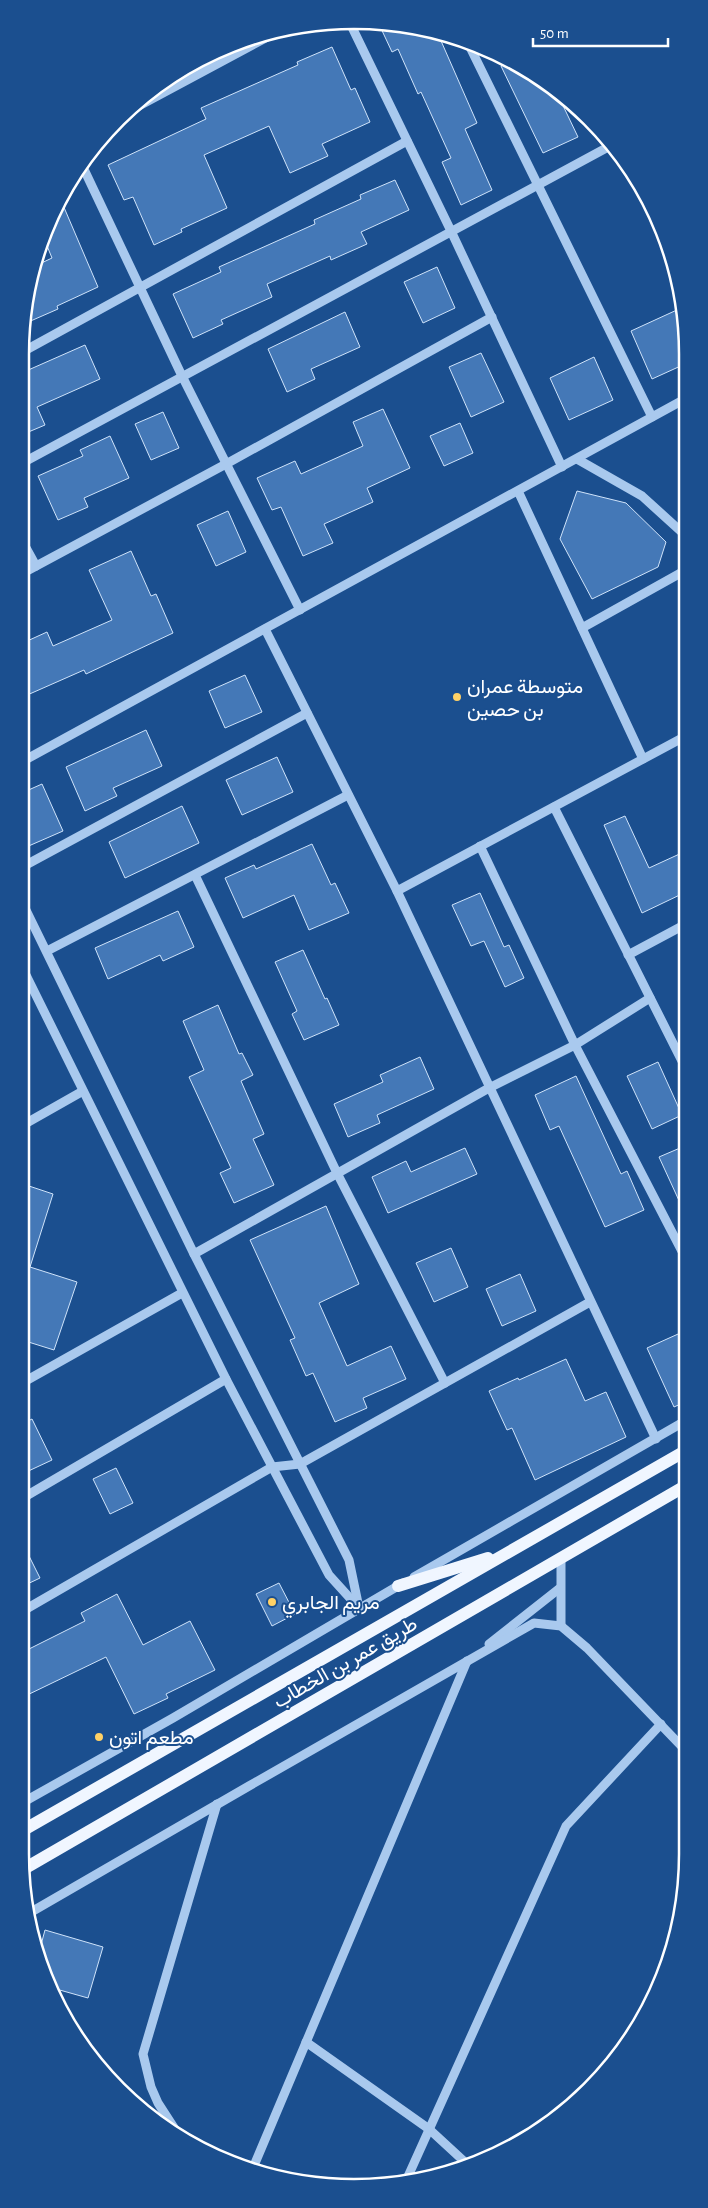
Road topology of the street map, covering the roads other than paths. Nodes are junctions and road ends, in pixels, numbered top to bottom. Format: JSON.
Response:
{"nodes":[{"id":1,"x":352,"y":29,"type":"edge"},
{"id":2,"x":252,"y":45,"type":"edge"},
{"id":3,"x":472,"y":52,"type":"edge"},
{"id":4,"x":153,"y":98,"type":"edge"},
{"id":5,"x":407,"y":141,"type":"junction"},
{"id":6,"x":606,"y":148,"type":"edge"},
{"id":7,"x":84,"y":172,"type":"edge"},
{"id":8,"x":537,"y":185,"type":"junction"},
{"id":9,"x":451,"y":231,"type":"junction"},
{"id":10,"x":140,"y":287,"type":"junction"},
{"id":11,"x":492,"y":317,"type":"junction"},
{"id":12,"x":29,"y":348,"type":"edge"},
{"id":13,"x":182,"y":376,"type":"junction"},
{"id":14,"x":679,"y":402,"type":"edge"},
{"id":15,"x":652,"y":418,"type":"junction"},
{"id":16,"x":577,"y":458,"type":"junction"},
{"id":17,"x":29,"y":459,"type":"edge"},
{"id":18,"x":226,"y":464,"type":"junction"},
{"id":19,"x":562,"y":467,"type":"junction"},
{"id":20,"x":518,"y":491,"type":"junction"},
{"id":21,"x":679,"y":530,"type":"edge"},
{"id":22,"x":29,"y":553,"type":"edge"},
{"id":23,"x":36,"y":566,"type":"junction"},
{"id":24,"x":29,"y":570,"type":"edge"},
{"id":25,"x":679,"y":574,"type":"edge"},
{"id":26,"x":300,"y":610,"type":"junction"},
{"id":27,"x":582,"y":628,"type":"junction"},
{"id":28,"x":265,"y":629,"type":"junction"},
{"id":29,"x":307,"y":713,"type":"junction"},
{"id":30,"x":679,"y":740,"type":"edge"},
{"id":31,"x":29,"y":757,"type":"edge"},
{"id":32,"x":643,"y":759,"type":"junction"},
{"id":33,"x":348,"y":794,"type":"junction"},
{"id":34,"x":554,"y":806,"type":"junction"},
{"id":35,"x":480,"y":846,"type":"junction"},
{"id":36,"x":29,"y":863,"type":"edge"},
{"id":37,"x":195,"y":875,"type":"junction"},
{"id":38,"x":397,"y":891,"type":"junction"},
{"id":39,"x":29,"y":916,"type":"edge"},
{"id":40,"x":679,"y":928,"type":"edge"},
{"id":41,"x":47,"y":951,"type":"junction"},
{"id":42,"x":628,"y":955,"type":"junction"},
{"id":43,"x":29,"y":981,"type":"edge"},
{"id":44,"x":650,"y":998,"type":"junction"},
{"id":45,"x":575,"y":1045,"type":"junction"},
{"id":46,"x":679,"y":1057,"type":"edge"},
{"id":47,"x":489,"y":1088,"type":"junction"},
{"id":48,"x":83,"y":1091,"type":"junction"},
{"id":49,"x":29,"y":1122,"type":"edge"},
{"id":50,"x":337,"y":1173,"type":"junction"},
{"id":51,"x":679,"y":1246,"type":"edge"},
{"id":52,"x":194,"y":1254,"type":"junction"},
{"id":53,"x":182,"y":1293,"type":"junction"},
{"id":54,"x":590,"y":1302,"type":"junction"},
{"id":55,"x":29,"y":1379,"type":"edge"},
{"id":56,"x":226,"y":1379,"type":"junction"},
{"id":57,"x":445,"y":1383,"type":"junction"},
{"id":58,"x":679,"y":1425,"type":"edge"},
{"id":59,"x":656,"y":1439,"type":"junction"},
{"id":60,"x":679,"y":1455,"type":"edge"},
{"id":61,"x":300,"y":1464,"type":"junction"},
{"id":62,"x":272,"y":1467,"type":"junction"},
{"id":63,"x":679,"y":1490,"type":"edge"},
{"id":64,"x":29,"y":1495,"type":"edge"},
{"id":65,"x":512,"y":1550,"type":"junction"},
{"id":66,"x":561,"y":1559,"type":"junction"},
{"id":67,"x":398,"y":1586,"type":"junction"},
{"id":68,"x":560,"y":1588,"type":"junction"},
{"id":69,"x":29,"y":1607,"type":"edge"},
{"id":70,"x":359,"y":1608,"type":"junction"},
{"id":71,"x":561,"y":1626,"type":"junction"},
{"id":72,"x":466,"y":1662,"type":"junction"},
{"id":73,"x":661,"y":1724,"type":"junction"},
{"id":74,"x":679,"y":1743,"type":"edge"},
{"id":75,"x":29,"y":1799,"type":"edge"},
{"id":76,"x":217,"y":1804,"type":"junction"},
{"id":77,"x":29,"y":1827,"type":"edge"},
{"id":78,"x":29,"y":1866,"type":"edge"},
{"id":79,"x":34,"y":1911,"type":"edge"},
{"id":80,"x":306,"y":2042,"type":"junction"},
{"id":81,"x":170,"y":2122,"type":"edge"},
{"id":82,"x":429,"y":2129,"type":"junction"},
{"id":83,"x":463,"y":2160,"type":"edge"},
{"id":84,"x":255,"y":2164,"type":"edge"},
{"id":85,"x":409,"y":2174,"type":"edge"}],
"edges":[{"from":1,"to":5,"type":"street"},
{"from":2,"to":4,"type":"street"},
{"from":3,"to":8,"type":"street"},
{"from":5,"to":9,"type":"street"},
{"from":5,"to":10,"type":"street"},
{"from":6,"to":8,"type":"street"},
{"from":7,"to":10,"type":"street"},
{"from":8,"to":9,"type":"street"},
{"from":8,"to":15,"type":"street"},
{"from":9,"to":11,"type":"street"},
{"from":9,"to":13,"type":"street"},
{"from":10,"to":12,"type":"street"},
{"from":10,"to":13,"type":"street"},
{"from":11,"to":18,"type":"street"},
{"from":11,"to":19,"type":"street"},
{"from":13,"to":17,"type":"street"},
{"from":13,"to":18,"type":"street"},
{"from":14,"to":15,"type":"street"},
{"from":15,"to":16,"type":"street"},
{"from":16,"to":19,"type":"street"},
{"from":16,"to":21,"type":"street"},
{"from":18,"to":23,"type":"street"},
{"from":18,"to":26,"type":"street"},
{"from":19,"to":20,"type":"street"},
{"from":20,"to":26,"type":"street"},
{"from":20,"to":27,"type":"street"},
{"from":22,"to":23,"type":"street"},
{"from":23,"to":24,"type":"street"},
{"from":25,"to":27,"type":"street"},
{"from":26,"to":28,"type":"street"},
{"from":27,"to":32,"type":"street"},
{"from":28,"to":29,"type":"street"},
{"from":28,"to":31,"type":"street"},
{"from":29,"to":33,"type":"street"},
{"from":29,"to":36,"type":"street"},
{"from":30,"to":32,"type":"street"},
{"from":32,"to":34,"type":"street"},
{"from":33,"to":37,"type":"street"},
{"from":33,"to":38,"type":"street"},
{"from":34,"to":35,"type":"street"},
{"from":34,"to":42,"type":"street"},
{"from":35,"to":38,"type":"street"},
{"from":35,"to":45,"type":"street"},
{"from":37,"to":41,"type":"street"},
{"from":37,"to":50,"type":"street"},
{"from":38,"to":47,"type":"street"},
{"from":39,"to":41,"type":"street"},
{"from":40,"to":42,"type":"street"},
{"from":41,"to":52,"type":"street"},
{"from":42,"to":44,"type":"street"},
{"from":43,"to":48,"type":"street"},
{"from":44,"to":45,"type":"street"},
{"from":44,"to":46,"type":"street"},
{"from":45,"to":47,"type":"street"},
{"from":45,"to":51,"type":"street"},
{"from":47,"to":50,"type":"street"},
{"from":47,"to":54,"type":"street"},
{"from":48,"to":49,"type":"street"},
{"from":48,"to":53,"type":"street"},
{"from":50,"to":52,"type":"street"},
{"from":50,"to":57,"type":"street"},
{"from":52,"to":61,"type":"street"},
{"from":53,"to":55,"type":"street"},
{"from":53,"to":56,"type":"street"},
{"from":54,"to":57,"type":"street"},
{"from":54,"to":59,"type":"street"},
{"from":56,"to":62,"type":"street"},
{"from":56,"to":64,"type":"street"},
{"from":57,"to":61,"type":"street"},
{"from":58,"to":59,"type":"street"},
{"from":59,"to":67,"type":"street"},
{"from":60,"to":65,"type":"main road","name":"طريق عمر بن الخطاب"},
{"from":61,"to":62,"type":"street"},
{"from":61,"to":70,"type":"street"},
{"from":62,"to":69,"type":"street"},
{"from":62,"to":70,"type":"street"},
{"from":63,"to":66,"type":"main road","name":"طريق عمر بن الخطاب"},
{"from":65,"to":67,"type":"main road"},
{"from":65,"to":77,"type":"main road","name":"طريق عمر بن الخطاب"},
{"from":66,"to":68,"type":"street"},
{"from":66,"to":78,"type":"main road","name":"طريق عمر بن الخطاب"},
{"from":67,"to":70,"type":"street"},
{"from":68,"to":71,"type":"street"},
{"from":68,"to":72,"type":"street"},
{"from":70,"to":75,"type":"street"},
{"from":71,"to":72,"type":"street"},
{"from":71,"to":73,"type":"street"},
{"from":72,"to":76,"type":"street"},
{"from":72,"to":80,"type":"street"},
{"from":73,"to":74,"type":"street"},
{"from":73,"to":82,"type":"street"},
{"from":76,"to":79,"type":"street"},
{"from":76,"to":81,"type":"street"},
{"from":80,"to":82,"type":"street"},
{"from":80,"to":84,"type":"street"},
{"from":82,"to":83,"type":"street"},
{"from":82,"to":85,"type":"street"}]}
